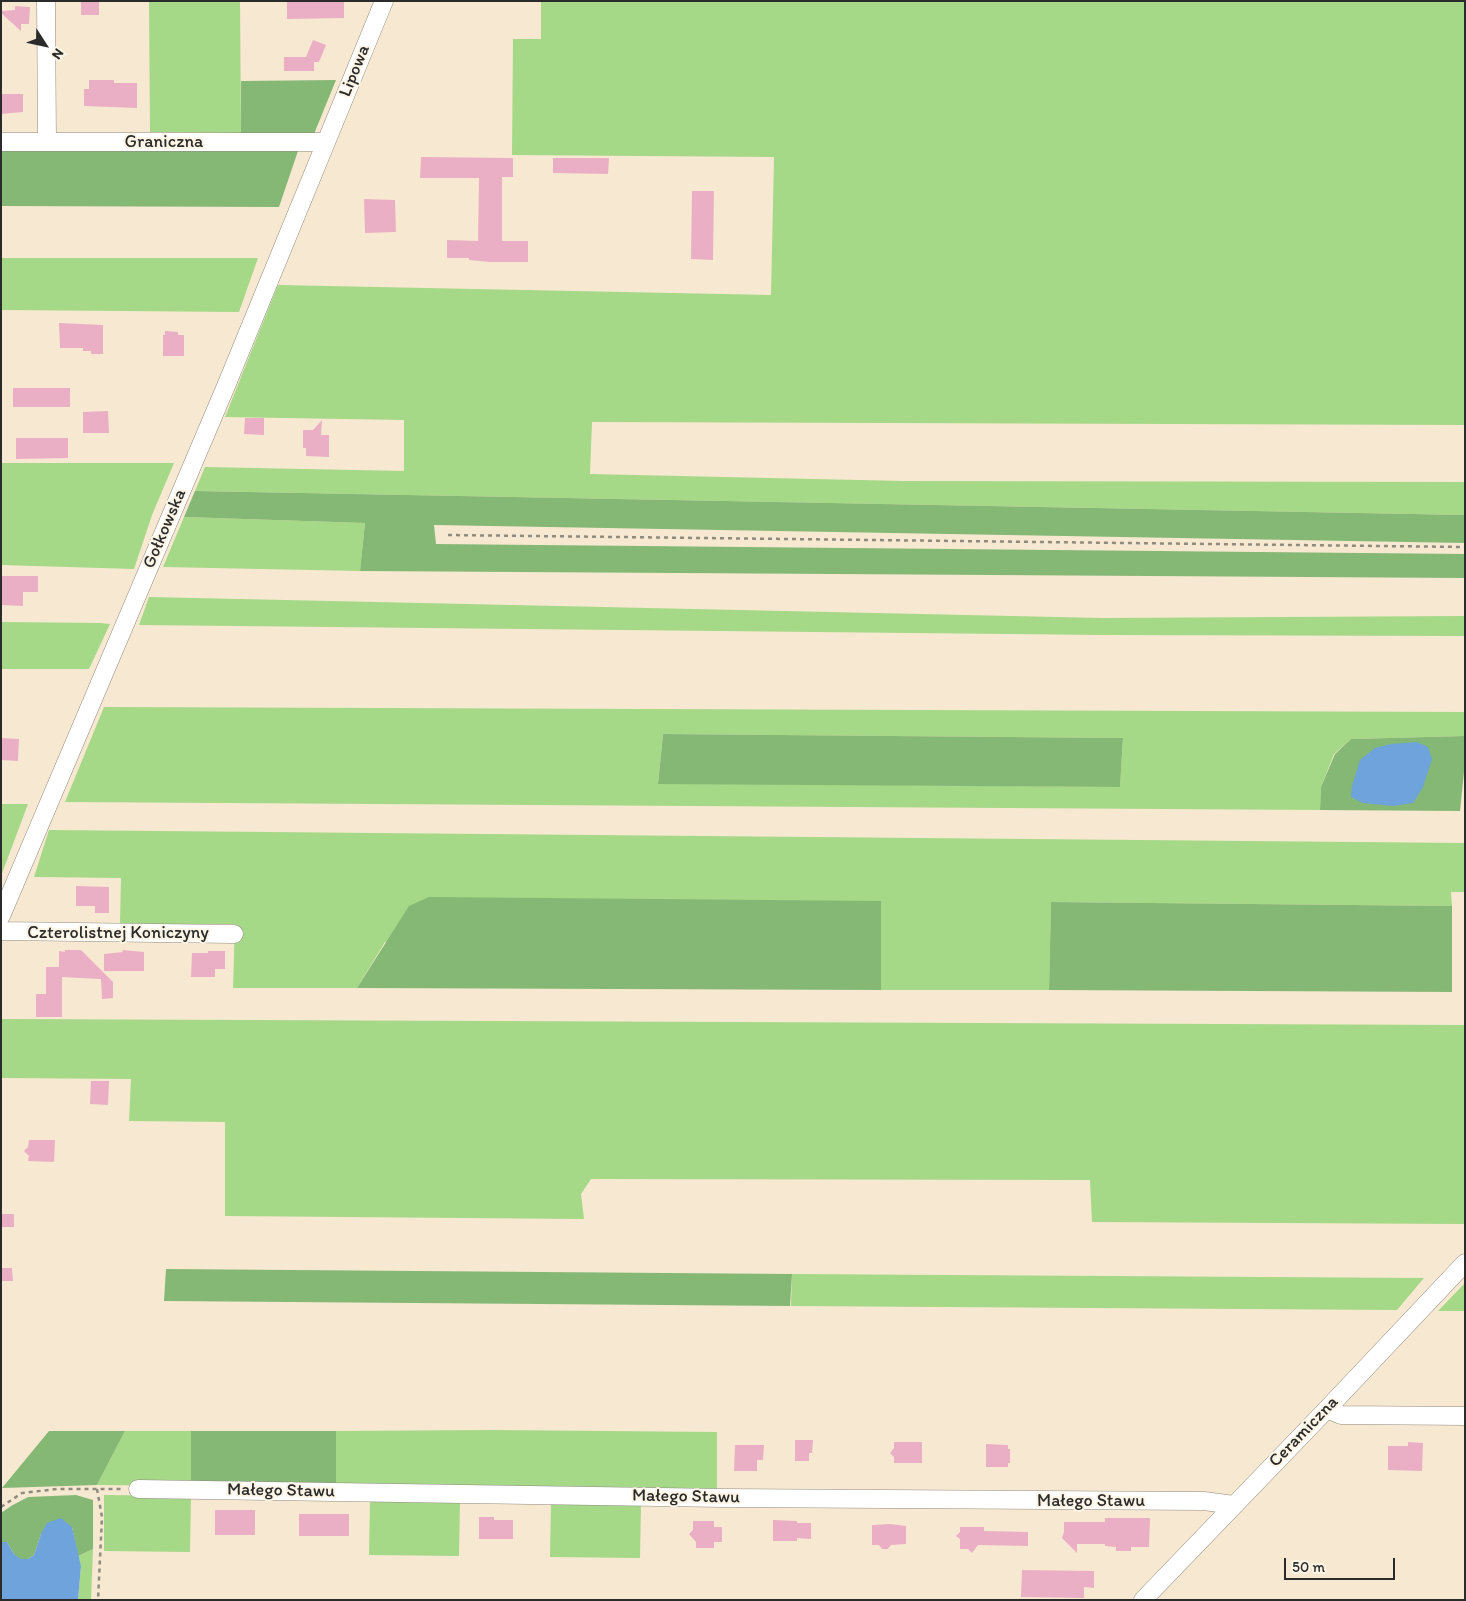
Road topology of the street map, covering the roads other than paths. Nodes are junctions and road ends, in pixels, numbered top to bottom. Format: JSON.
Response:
{"nodes":[{"id":1,"x":46,"y":1,"type":"edge"},
{"id":2,"x":384,"y":1,"type":"edge"},
{"id":3,"x":1,"y":142,"type":"edge"},
{"id":4,"x":47,"y":142,"type":"junction"},
{"id":5,"x":326,"y":142,"type":"junction"},
{"id":6,"x":1,"y":916,"type":"edge"},
{"id":7,"x":1,"y":931,"type":"edge"},
{"id":8,"x":234,"y":934,"type":"dead end"},
{"id":9,"x":1465,"y":1263,"type":"edge"},
{"id":10,"x":1327,"y":1409,"type":"junction"},
{"id":11,"x":1465,"y":1416,"type":"edge"},
{"id":12,"x":138,"y":1489,"type":"road end"},
{"id":13,"x":1234,"y":1505,"type":"junction"},
{"id":14,"x":1143,"y":1600,"type":"edge"}],
"edges":[{"from":1,"to":4,"type":"street"},
{"from":2,"to":5,"type":"street","name":"Lipowa"},
{"from":3,"to":4,"type":"street","name":"Graniczna"},
{"from":4,"to":5,"type":"street","name":"Graniczna"},
{"from":5,"to":6,"type":"street","name":"Gołkowska"},
{"from":7,"to":8,"type":"street","name":"Czterolistnej Koniczyny"},
{"from":9,"to":10,"type":"street","name":"Ceramiczna"},
{"from":10,"to":11,"type":"street"},
{"from":10,"to":13,"type":"street","name":"Ceramiczna"},
{"from":12,"to":13,"type":"street","name":"Małego Stawu"},
{"from":13,"to":14,"type":"street","name":"Ceramiczna"}]}
